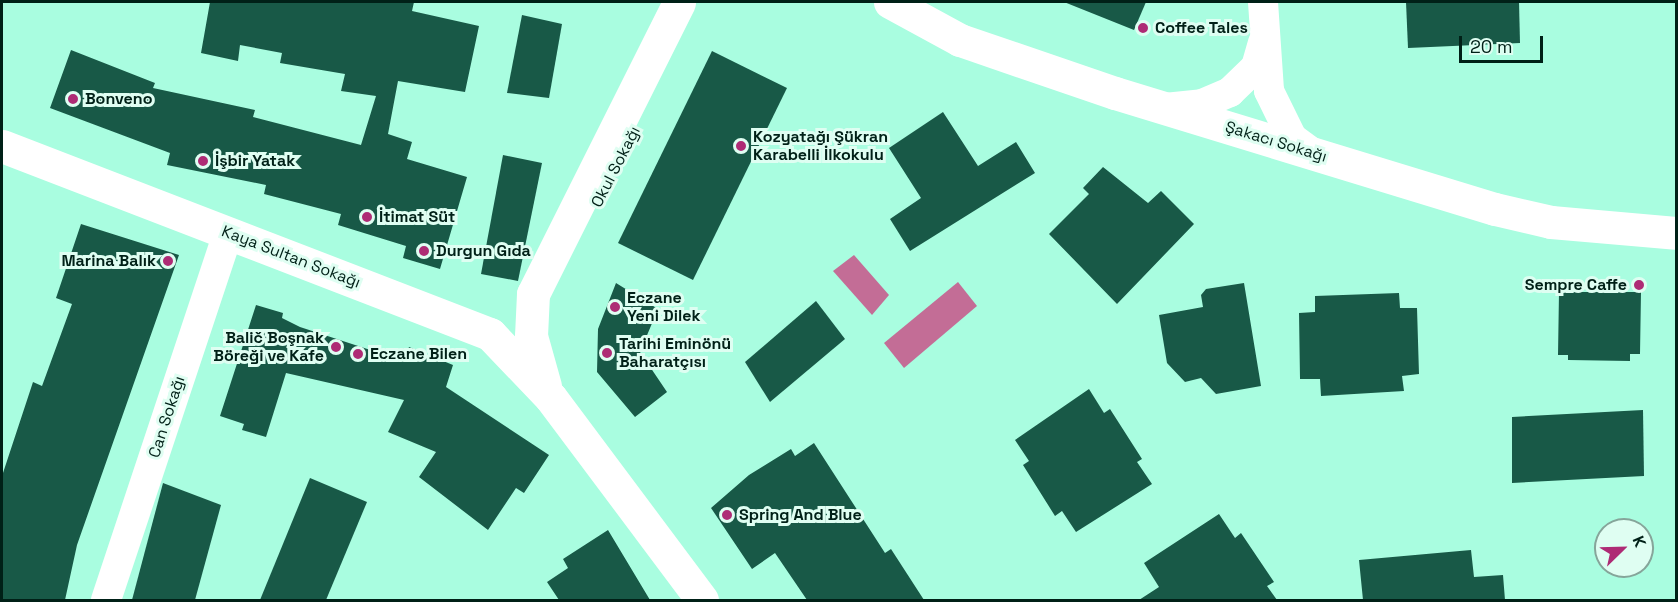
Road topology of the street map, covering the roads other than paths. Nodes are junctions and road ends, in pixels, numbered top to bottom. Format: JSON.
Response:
{"nodes":[{"id":1,"x":679,"y":2,"type":"edge"},
{"id":2,"x":699,"y":2,"type":"edge"},
{"id":3,"x":890,"y":2,"type":"edge"},
{"id":4,"x":1263,"y":2,"type":"edge"},
{"id":5,"x":1263,"y":43,"type":"junction"},
{"id":6,"x":1165,"y":108,"type":"junction"},
{"id":7,"x":2,"y":146,"type":"edge"},
{"id":8,"x":1313,"y":153,"type":"junction"},
{"id":9,"x":228,"y":233,"type":"junction"},
{"id":10,"x":1677,"y":233,"type":"edge"},
{"id":11,"x":531,"y":330,"type":"junction"},
{"id":12,"x":487,"y":332,"type":"junction"},
{"id":13,"x":555,"y":404,"type":"junction"},
{"id":14,"x":106,"y":600,"type":"edge"},
{"id":15,"x":702,"y":600,"type":"edge"}],
"edges":[{"from":1,"to":11,"type":"street","name":"Okul Sokağı"},
{"from":2,"to":11,"type":"street","name":"Okul Sokağı"},
{"from":3,"to":6,"type":"street","name":"Şakacı Sokağı"},
{"from":4,"to":5,"type":"street"},
{"from":5,"to":6,"type":"street"},
{"from":5,"to":8,"type":"street"},
{"from":6,"to":8,"type":"street","name":"Şakacı Sokağı"},
{"from":7,"to":9,"type":"street","name":"Kaya Sultan Sokağı"},
{"from":8,"to":10,"type":"street","name":"Şakacı Sokağı"},
{"from":9,"to":12,"type":"street","name":"Kaya Sultan Sokağı"},
{"from":9,"to":14,"type":"street","name":"Can Sokağı"},
{"from":11,"to":12,"type":"street"},
{"from":11,"to":13,"type":"street","name":"Kaya Sultan Sokağı"},
{"from":12,"to":13,"type":"street","name":"Kaya Sultan Sokağı"},
{"from":13,"to":15,"type":"street","name":"Kaya Sultan Sokağı"}]}
